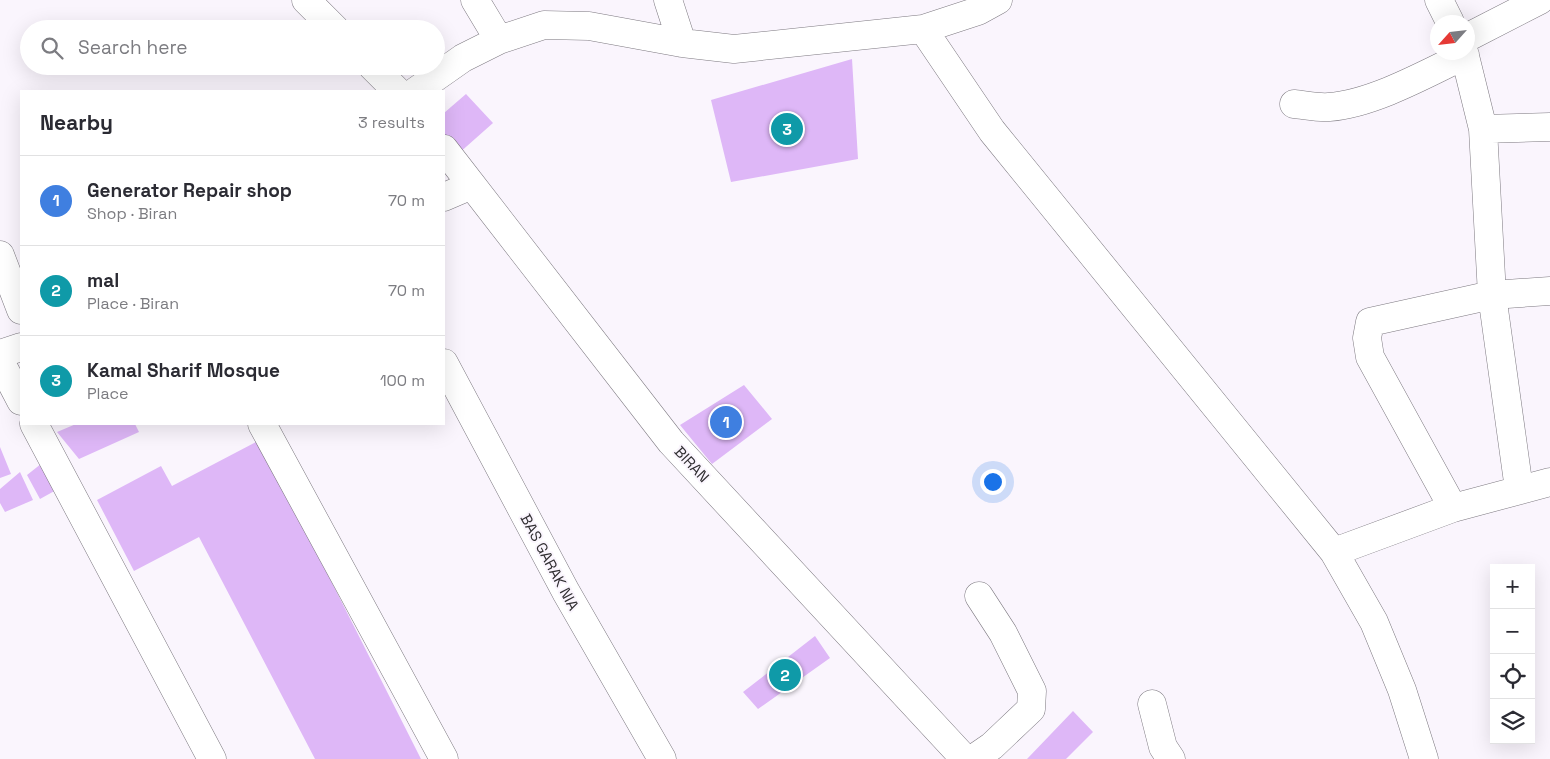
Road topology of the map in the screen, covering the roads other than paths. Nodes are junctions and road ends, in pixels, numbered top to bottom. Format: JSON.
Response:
{"nodes":[{"id":1,"x":306,"y":0,"type":"edge"},
{"id":2,"x":475,"y":0,"type":"edge"},
{"id":3,"x":668,"y":0,"type":"edge"},
{"id":4,"x":1439,"y":0,"type":"edge"},
{"id":5,"x":1540,"y":0,"type":"edge"},
{"id":6,"x":983,"y":4,"type":"edge"},
{"id":7,"x":1446,"y":15,"type":"edge"},
{"id":8,"x":326,"y":20,"type":"edge"},
{"id":9,"x":923,"y":29,"type":"junction"},
{"id":10,"x":499,"y":40,"type":"junction"},
{"id":11,"x":682,"y":42,"type":"junction"},
{"id":12,"x":1475,"y":42,"type":"edge"},
{"id":13,"x":1444,"y":60,"type":"edge"},
{"id":14,"x":1468,"y":60,"type":"edge"},
{"id":15,"x":445,"y":71,"type":"edge"},
{"id":16,"x":381,"y":75,"type":"edge"},
{"id":17,"x":439,"y":75,"type":"edge"},
{"id":18,"x":396,"y":90,"type":"edge"},
{"id":19,"x":417,"y":90,"type":"edge"},
{"id":20,"x":1294,"y":104,"type":"dead end"},
{"id":21,"x":1550,"y":127,"type":"edge"},
{"id":22,"x":1483,"y":130,"type":"junction"},
{"id":23,"x":445,"y":150,"type":"edge"},
{"id":24,"x":472,"y":185,"type":"junction"},
{"id":25,"x":445,"y":197,"type":"edge"},
{"id":26,"x":0,"y":255,"type":"edge"},
{"id":27,"x":1550,"y":291,"type":"edge"},
{"id":28,"x":1492,"y":295,"type":"junction"},
{"id":29,"x":20,"y":307,"type":"edge"},
{"id":30,"x":20,"y":346,"type":"edge"},
{"id":31,"x":0,"y":354,"type":"edge"},
{"id":32,"x":0,"y":361,"type":"edge"},
{"id":33,"x":445,"y":365,"type":"edge"},
{"id":34,"x":20,"y":399,"type":"edge"},
{"id":35,"x":35,"y":425,"type":"edge"},
{"id":36,"x":263,"y":425,"type":"edge"},
{"id":37,"x":1550,"y":482,"type":"edge"},
{"id":38,"x":1519,"y":489,"type":"junction"},
{"id":39,"x":1453,"y":508,"type":"junction"},
{"id":40,"x":1334,"y":552,"type":"junction"},
{"id":41,"x":980,"y":596,"type":"dead end"},
{"id":42,"x":1152,"y":704,"type":"dead end"},
{"id":43,"x":212,"y":759,"type":"edge"},
{"id":44,"x":444,"y":759,"type":"edge"},
{"id":45,"x":662,"y":759,"type":"edge"},
{"id":46,"x":965,"y":759,"type":"edge"},
{"id":47,"x":973,"y":759,"type":"edge"},
{"id":48,"x":1171,"y":759,"type":"edge"},
{"id":49,"x":1424,"y":759,"type":"edge"}],
"edges":[{"from":1,"to":8,"type":"street"},
{"from":2,"to":10,"type":"street"},
{"from":3,"to":11,"type":"street"},
{"from":4,"to":7,"type":"street"},
{"from":5,"to":12,"type":"street"},
{"from":6,"to":9,"type":"street"},
{"from":9,"to":11,"type":"street"},
{"from":9,"to":40,"type":"street"},
{"from":10,"to":11,"type":"street"},
{"from":10,"to":15,"type":"street"},
{"from":13,"to":20,"type":"street"},
{"from":14,"to":22,"type":"street"},
{"from":16,"to":18,"type":"street"},
{"from":17,"to":19,"type":"street"},
{"from":21,"to":22,"type":"street"},
{"from":22,"to":28,"type":"street"},
{"from":23,"to":24,"type":"street","name":"BIRAN"},
{"from":24,"to":25,"type":"street"},
{"from":24,"to":46,"type":"street","name":"BIRAN"},
{"from":26,"to":29,"type":"street"},
{"from":27,"to":28,"type":"street"},
{"from":28,"to":38,"type":"street"},
{"from":28,"to":39,"type":"street"},
{"from":30,"to":31,"type":"street"},
{"from":32,"to":34,"type":"street"},
{"from":33,"to":45,"type":"street","name":"BAS GARAK NIA"},
{"from":35,"to":43,"type":"street"},
{"from":36,"to":44,"type":"street"},
{"from":37,"to":38,"type":"street"},
{"from":38,"to":39,"type":"street"},
{"from":39,"to":40,"type":"street"},
{"from":40,"to":49,"type":"street"},
{"from":41,"to":47,"type":"street"},
{"from":42,"to":48,"type":"street"}]}
